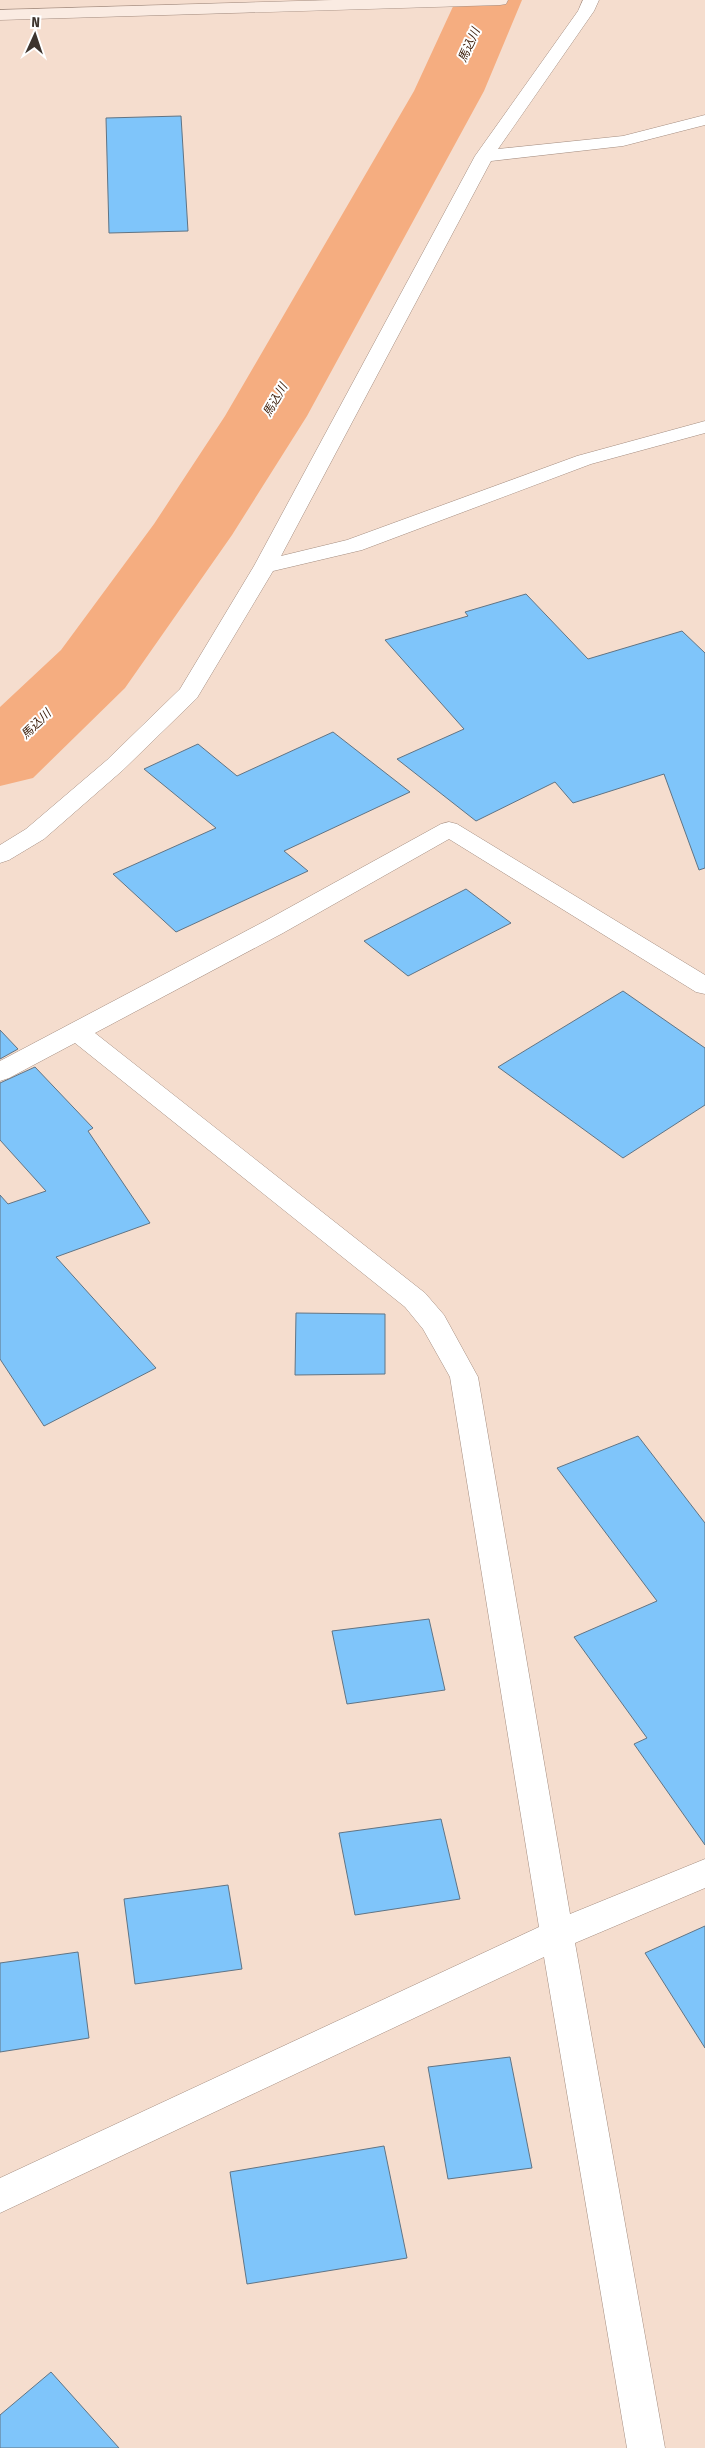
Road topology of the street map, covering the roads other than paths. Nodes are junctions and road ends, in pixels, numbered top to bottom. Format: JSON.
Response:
{"nodes":[{"id":1,"x":500,"y":0,"type":"edge"},
{"id":2,"x":591,"y":0,"type":"edge"},
{"id":3,"x":0,"y":15,"type":"edge"},
{"id":4,"x":705,"y":120,"type":"edge"},
{"id":5,"x":484,"y":156,"type":"junction"},
{"id":6,"x":705,"y":427,"type":"edge"},
{"id":7,"x":265,"y":566,"type":"junction"},
{"id":8,"x":0,"y":855,"type":"edge"},
{"id":9,"x":705,"y":986,"type":"edge"},
{"id":10,"x":76,"y":1030,"type":"junction"},
{"id":11,"x":0,"y":1072,"type":"edge"},
{"id":12,"x":705,"y":1873,"type":"edge"},
{"id":13,"x":557,"y":1935,"type":"junction"},
{"id":14,"x":0,"y":2196,"type":"edge"},
{"id":15,"x":646,"y":2448,"type":"edge"}],
"edges":[{"from":1,"to":3,"type":"street"},
{"from":2,"to":5,"type":"street"},
{"from":4,"to":5,"type":"street"},
{"from":5,"to":7,"type":"street"},
{"from":6,"to":7,"type":"street"},
{"from":7,"to":8,"type":"street"},
{"from":9,"to":10,"type":"street"},
{"from":10,"to":11,"type":"street"},
{"from":10,"to":13,"type":"street"},
{"from":12,"to":13,"type":"street"},
{"from":13,"to":14,"type":"street"},
{"from":13,"to":15,"type":"street"}]}
